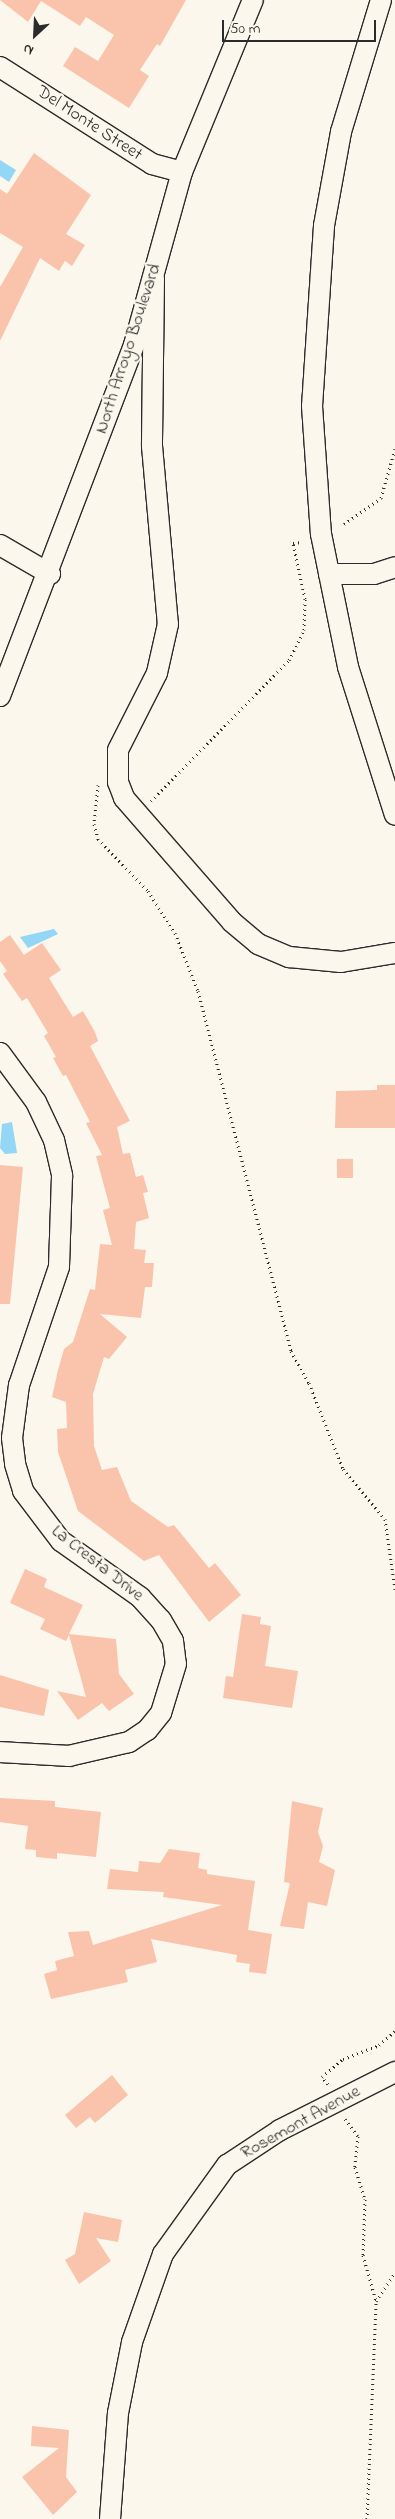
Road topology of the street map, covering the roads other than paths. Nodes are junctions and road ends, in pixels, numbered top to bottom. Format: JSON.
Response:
{"nodes":[{"id":1,"x":253,"y":0,"type":"edge"},
{"id":2,"x":381,"y":0,"type":"edge"},
{"id":3,"x":0,"y":67,"type":"edge"},
{"id":4,"x":182,"y":172,"type":"junction"},
{"id":5,"x":154,"y":278,"type":"junction"},
{"id":6,"x":0,"y":545,"type":"edge"},
{"id":7,"x":395,"y":567,"type":"edge"},
{"id":8,"x":50,"y":574,"type":"junction"},
{"id":9,"x":329,"y":574,"type":"junction"},
{"id":10,"x":0,"y":696,"type":"edge"},
{"id":11,"x":395,"y":815,"type":"edge"},
{"id":12,"x":395,"y":953,"type":"edge"},
{"id":13,"x":0,"y":1053,"type":"edge"},
{"id":14,"x":0,"y":1752,"type":"edge"},
{"id":15,"x":395,"y":2072,"type":"edge"},
{"id":16,"x":110,"y":2519,"type":"edge"}],
"edges":[{"from":1,"to":4,"type":"street","name":"North Arroyo Boulevard"},
{"from":2,"to":9,"type":"street"},
{"from":3,"to":4,"type":"street","name":"Del Monte Street"},
{"from":4,"to":5,"type":"street","name":"North Arroyo Boulevard"},
{"from":5,"to":8,"type":"street","name":"North Arroyo Boulevard"},
{"from":5,"to":12,"type":"street"},
{"from":6,"to":8,"type":"street"},
{"from":7,"to":9,"type":"street"},
{"from":8,"to":10,"type":"street","name":"North Arroyo Boulevard"},
{"from":9,"to":11,"type":"street"},
{"from":13,"to":14,"type":"street","name":"La Cresta Drive"},
{"from":15,"to":16,"type":"street","name":"Rosemont Avenue"}]}
